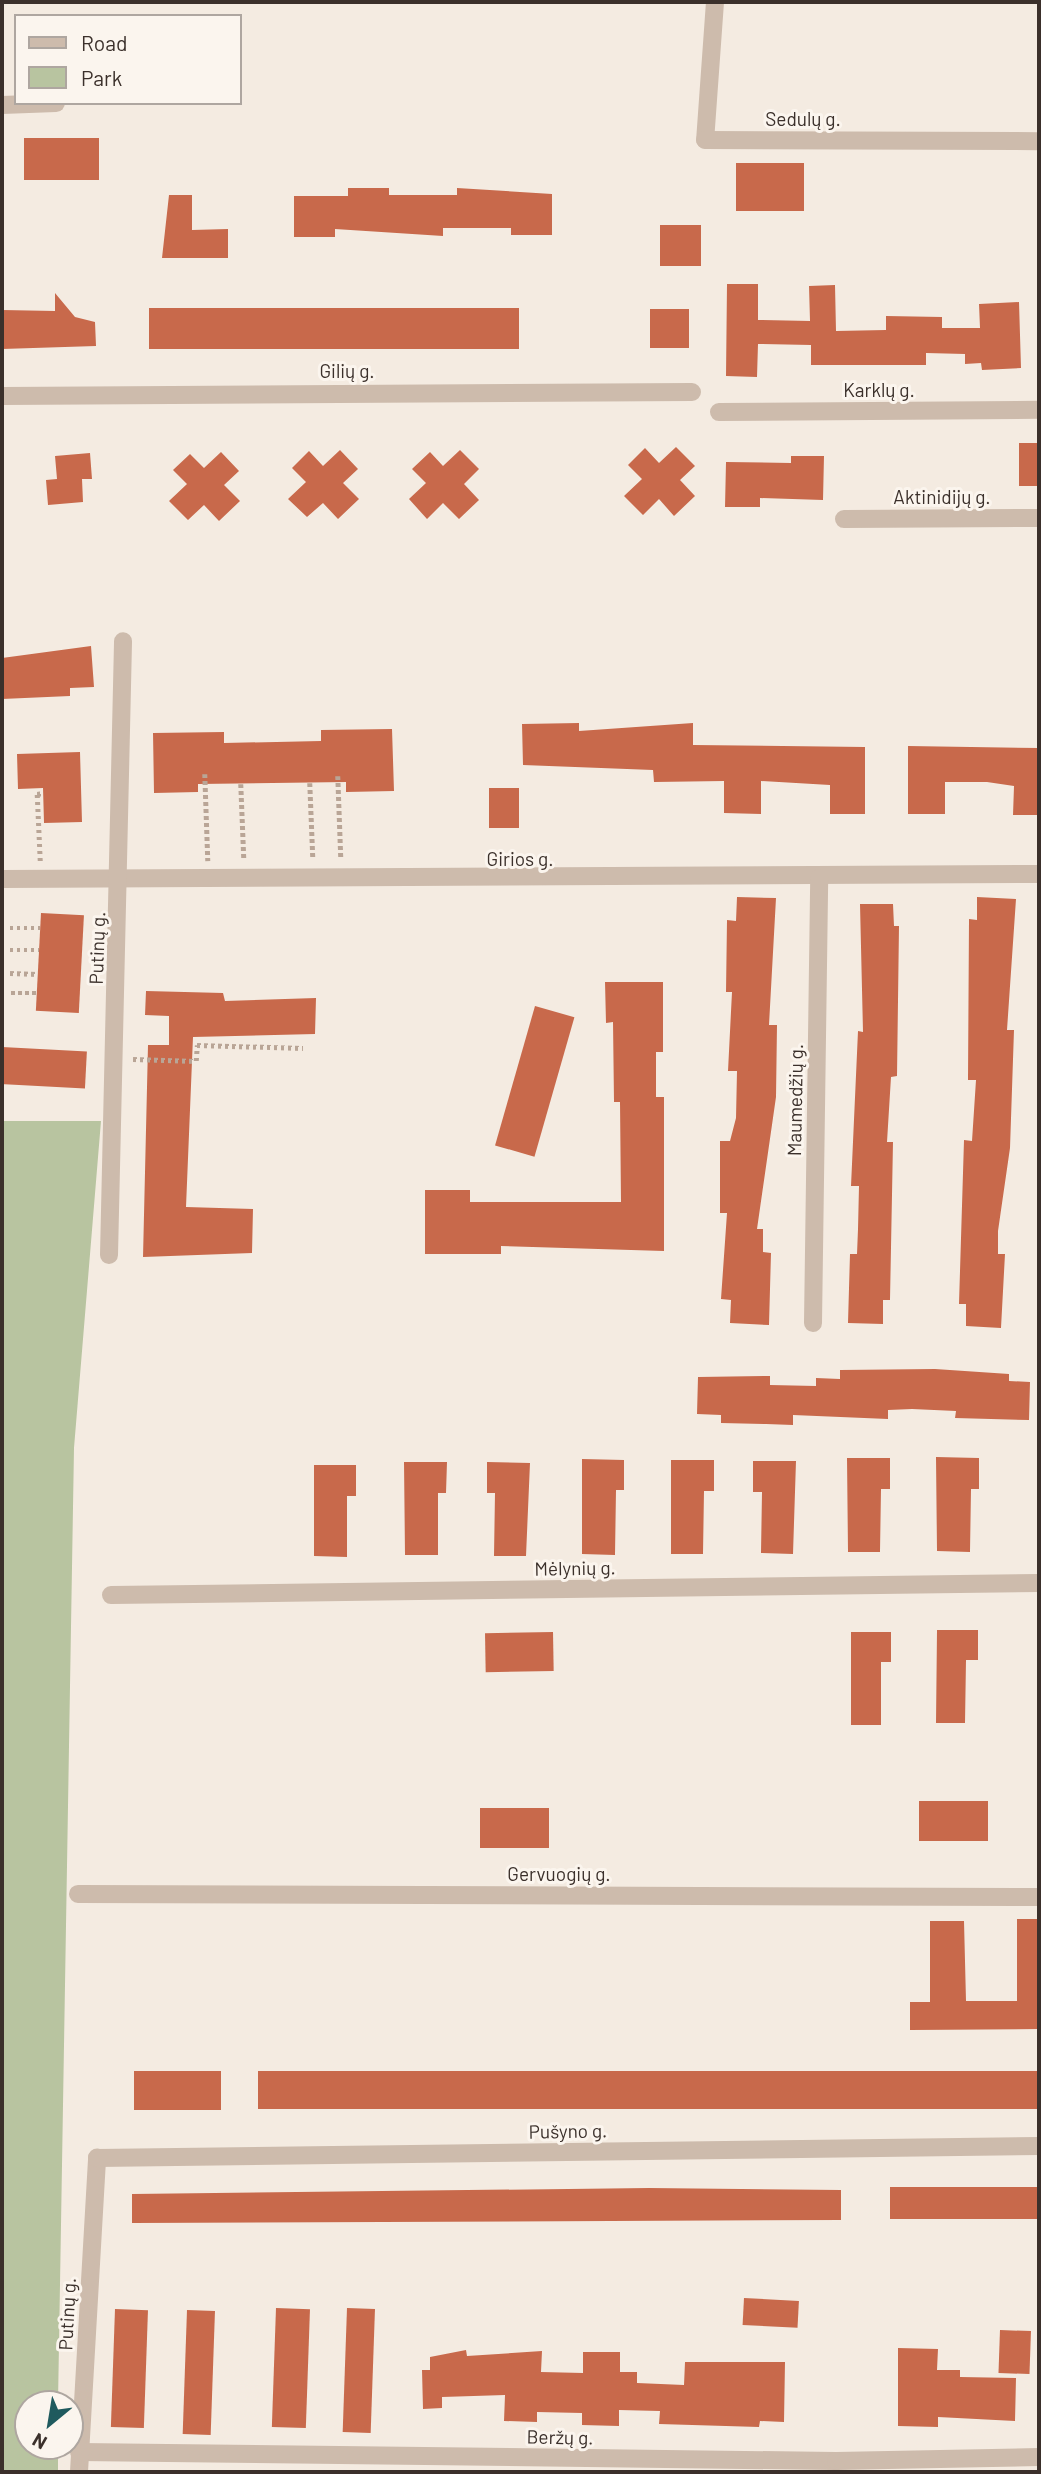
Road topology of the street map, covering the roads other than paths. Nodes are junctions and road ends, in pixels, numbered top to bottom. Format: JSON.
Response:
{"nodes":[{"id":1,"x":715,"y":2,"type":"edge"},
{"id":2,"x":1039,"y":141,"type":"edge"},
{"id":3,"x":692,"y":393,"type":"dead end"},
{"id":4,"x":2,"y":396,"type":"edge"},
{"id":5,"x":1039,"y":410,"type":"edge"},
{"id":6,"x":719,"y":412,"type":"dead end"},
{"id":7,"x":1039,"y":518,"type":"edge"},
{"id":8,"x":844,"y":519,"type":"dead end"},
{"id":9,"x":123,"y":641,"type":"dead end"},
{"id":10,"x":1039,"y":874,"type":"edge"},
{"id":11,"x":819,"y":878,"type":"junction"},
{"id":12,"x":2,"y":879,"type":"edge"},
{"id":13,"x":120,"y":880,"type":"junction"},
{"id":14,"x":109,"y":1255,"type":"dead end"},
{"id":15,"x":813,"y":1323,"type":"dead end"},
{"id":16,"x":1039,"y":1583,"type":"edge"},
{"id":17,"x":111,"y":1595,"type":"dead end"},
{"id":18,"x":78,"y":1894,"type":"dead end"},
{"id":19,"x":1039,"y":1897,"type":"edge"},
{"id":20,"x":1039,"y":2146,"type":"edge"},
{"id":21,"x":97,"y":2158,"type":"joint"},
{"id":22,"x":83,"y":2390,"type":"edge"},
{"id":23,"x":84,"y":2452,"type":"edge"},
{"id":24,"x":1039,"y":2457,"type":"edge"},
{"id":25,"x":836,"y":2467,"type":"edge"}],
"edges":[{"from":1,"to":2,"type":"street","name":"Sedulų g."},
{"from":3,"to":4,"type":"street","name":"Gilių g."},
{"from":5,"to":6,"type":"street","name":"Karklų g."},
{"from":7,"to":8,"type":"street","name":"Aktinidijų g."},
{"from":9,"to":13,"type":"street","name":"Putinų g."},
{"from":10,"to":11,"type":"street","name":"Girios g."},
{"from":11,"to":13,"type":"street","name":"Girios g."},
{"from":11,"to":15,"type":"street","name":"Maumedžių g."},
{"from":12,"to":13,"type":"street","name":"Girios g."},
{"from":13,"to":14,"type":"street","name":"Putinų g."},
{"from":16,"to":17,"type":"street","name":"Mėlynių g."},
{"from":18,"to":19,"type":"street","name":"Gervuogių g."},
{"from":20,"to":21,"type":"street","name":"Pušyno g."},
{"from":21,"to":22,"type":"street","name":"Putinų g."},
{"from":23,"to":25,"type":"street","name":"Beržų g."},
{"from":24,"to":25,"type":"street","name":"Beržų g."}]}
